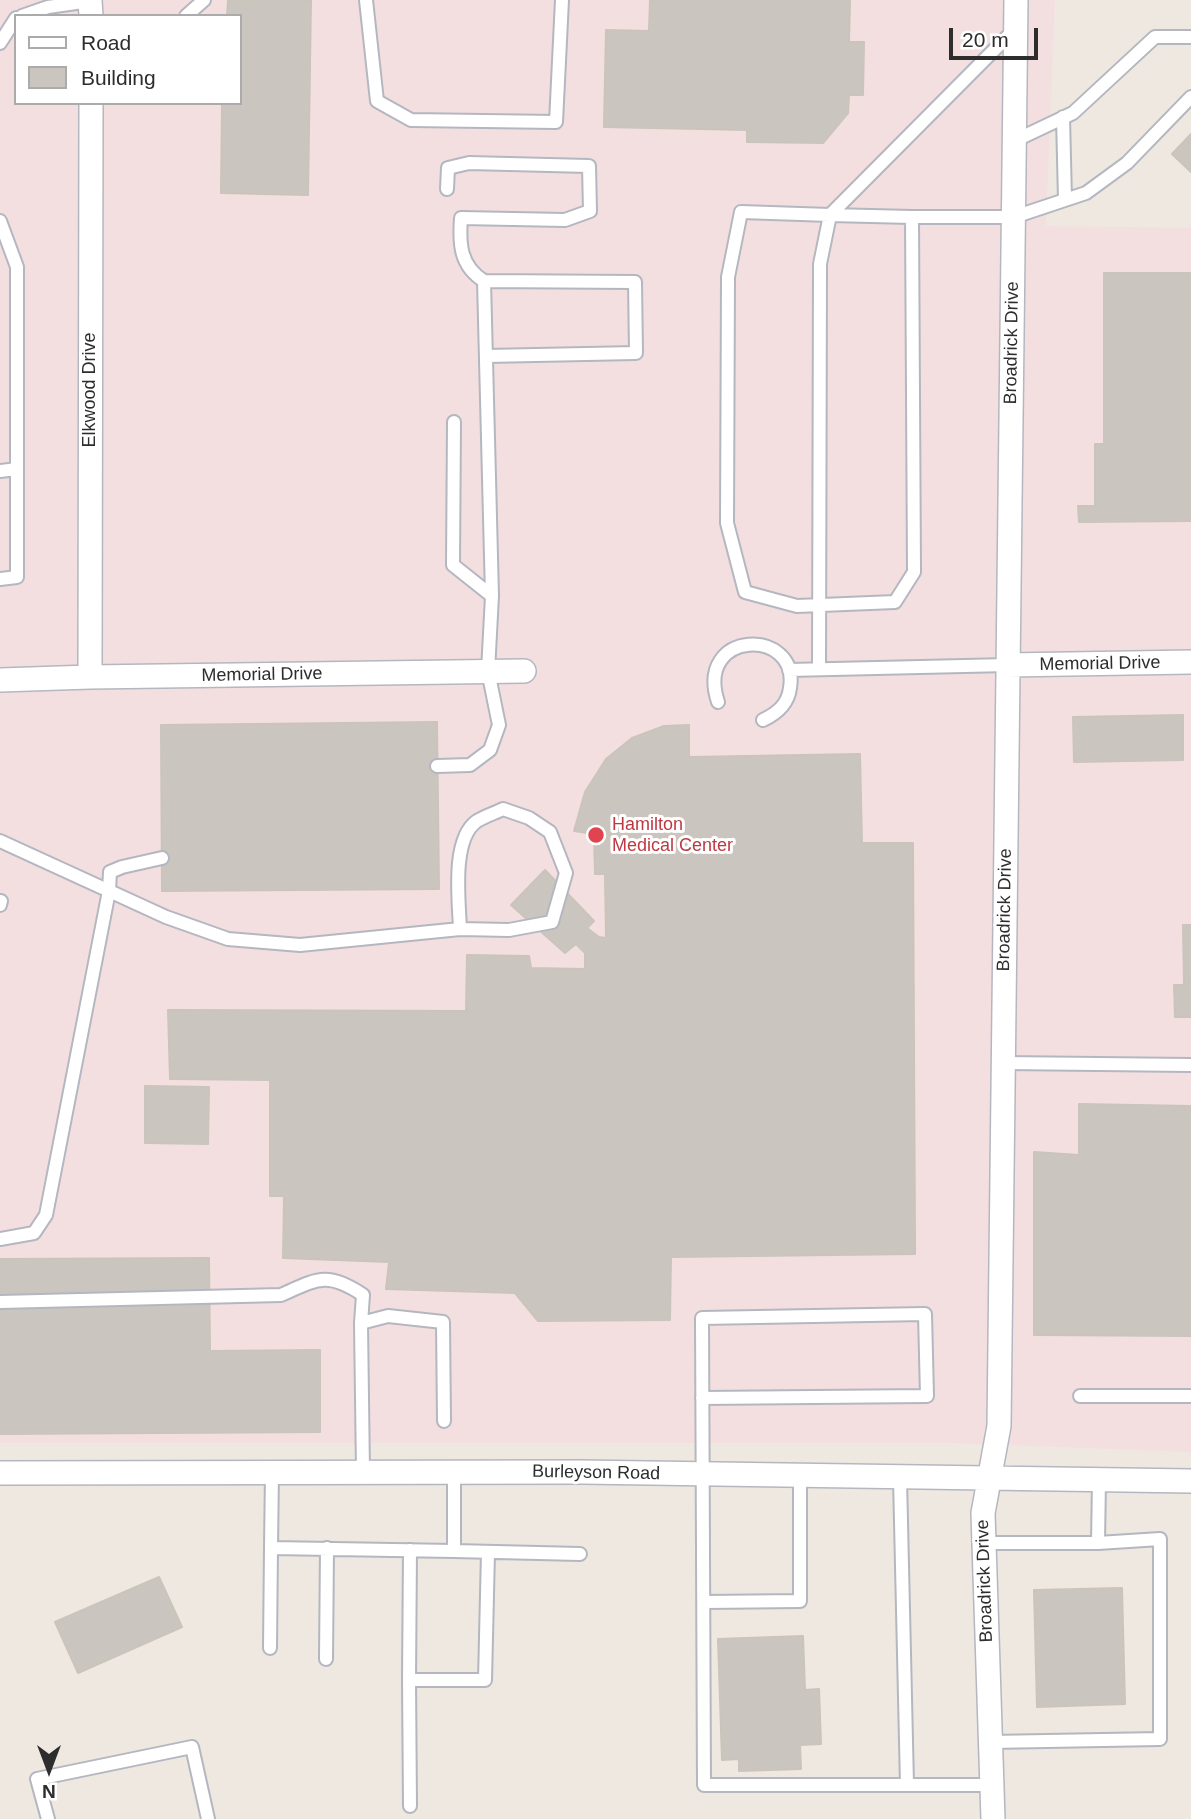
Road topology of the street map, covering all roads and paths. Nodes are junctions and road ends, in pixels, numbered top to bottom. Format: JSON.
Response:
{"nodes":[{"id":1,"x":204,"y":0,"type":"edge"},
{"id":2,"x":366,"y":0,"type":"edge"},
{"id":3,"x":562,"y":0,"type":"edge"},
{"id":4,"x":1016,"y":0,"type":"edge"},
{"id":5,"x":46,"y":4,"type":"edge"},
{"id":6,"x":90,"y":6,"type":"edge"},
{"id":7,"x":26,"y":14,"type":"edge"},
{"id":8,"x":188,"y":14,"type":"edge"},
{"id":9,"x":14,"y":21,"type":"edge"},
{"id":10,"x":1016,"y":29,"type":"junction"},
{"id":11,"x":1191,"y":37,"type":"edge"},
{"id":12,"x":0,"y":43,"type":"edge"},
{"id":13,"x":1191,"y":97,"type":"edge"},
{"id":14,"x":91,"y":105,"type":"edge"},
{"id":15,"x":1063,"y":117,"type":"junction"},
{"id":16,"x":1014,"y":141,"type":"junction"},
{"id":17,"x":447,"y":189,"type":"dead end"},
{"id":18,"x":1065,"y":200,"type":"junction"},
{"id":19,"x":830,"y":215,"type":"junction"},
{"id":20,"x":912,"y":217,"type":"junction"},
{"id":21,"x":1014,"y":217,"type":"junction"},
{"id":22,"x":0,"y":221,"type":"edge"},
{"id":23,"x":484,"y":281,"type":"junction"},
{"id":24,"x":486,"y":356,"type":"junction"},
{"id":25,"x":454,"y":422,"type":"dead end"},
{"id":26,"x":16,"y":469,"type":"junction"},
{"id":27,"x":0,"y":471,"type":"edge"},
{"id":28,"x":0,"y":579,"type":"edge"},
{"id":29,"x":492,"y":596,"type":"junction"},
{"id":30,"x":818,"y":605,"type":"junction"},
{"id":31,"x":1191,"y":662,"type":"edge"},
{"id":32,"x":1008,"y":665,"type":"junction"},
{"id":33,"x":819,"y":669,"type":"junction"},
{"id":34,"x":789,"y":670,"type":"junction"},
{"id":35,"x":488,"y":671,"type":"junction"},
{"id":36,"x":524,"y":671,"type":"dead end"},
{"id":37,"x":90,"y":677,"type":"junction"},
{"id":38,"x":0,"y":680,"type":"edge"},
{"id":39,"x":718,"y":702,"type":"dead end"},
{"id":40,"x":763,"y":720,"type":"dead end"},
{"id":41,"x":438,"y":766,"type":"dead end"},
{"id":42,"x":0,"y":841,"type":"edge"},
{"id":43,"x":162,"y":858,"type":"dead end"},
{"id":44,"x":109,"y":891,"type":"junction"},
{"id":45,"x":460,"y":929,"type":"junction"},
{"id":46,"x":1003,"y":1063,"type":"junction"},
{"id":47,"x":1191,"y":1065,"type":"edge"},
{"id":48,"x":0,"y":1239,"type":"edge"},
{"id":49,"x":0,"y":1302,"type":"edge"},
{"id":50,"x":361,"y":1323,"type":"junction"},
{"id":51,"x":1080,"y":1396,"type":"dead end"},
{"id":52,"x":1191,"y":1396,"type":"edge"},
{"id":53,"x":702,"y":1398,"type":"junction"},
{"id":54,"x":444,"y":1421,"type":"dead end"},
{"id":55,"x":272,"y":1472,"type":"junction"},
{"id":56,"x":363,"y":1472,"type":"junction"},
{"id":57,"x":454,"y":1472,"type":"junction"},
{"id":58,"x":0,"y":1473,"type":"edge"},
{"id":59,"x":703,"y":1474,"type":"junction"},
{"id":60,"x":800,"y":1476,"type":"junction"},
{"id":61,"x":900,"y":1478,"type":"junction"},
{"id":62,"x":989,"y":1480,"type":"junction"},
{"id":63,"x":1099,"y":1480,"type":"junction"},
{"id":64,"x":1191,"y":1481,"type":"edge"},
{"id":65,"x":984,"y":1543,"type":"junction"},
{"id":66,"x":1098,"y":1543,"type":"junction"},
{"id":67,"x":271,"y":1548,"type":"junction"},
{"id":68,"x":327,"y":1549,"type":"junction"},
{"id":69,"x":410,"y":1550,"type":"junction"},
{"id":70,"x":454,"y":1551,"type":"junction"},
{"id":71,"x":488,"y":1552,"type":"junction"},
{"id":72,"x":580,"y":1554,"type":"dead end"},
{"id":73,"x":704,"y":1602,"type":"junction"},
{"id":74,"x":270,"y":1648,"type":"dead end"},
{"id":75,"x":326,"y":1659,"type":"dead end"},
{"id":76,"x":409,"y":1680,"type":"junction"},
{"id":77,"x":990,"y":1742,"type":"junction"},
{"id":78,"x":907,"y":1785,"type":"junction"},
{"id":79,"x":992,"y":1785,"type":"junction"},
{"id":80,"x":410,"y":1806,"type":"dead end"},
{"id":81,"x":48,"y":1819,"type":"edge"},
{"id":82,"x":208,"y":1819,"type":"edge"},
{"id":83,"x":993,"y":1819,"type":"edge"}],
"edges":[{"from":1,"to":8,"type":"lane"},
{"from":2,"to":3,"type":"lane"},
{"from":4,"to":10,"type":"street","name":"Broadrick Drive"},
{"from":5,"to":6,"type":"lane"},
{"from":5,"to":7,"type":"lane"},
{"from":9,"to":12,"type":"lane"},
{"from":10,"to":16,"type":"street","name":"Broadrick Drive"},
{"from":10,"to":19,"type":"lane"},
{"from":11,"to":15,"type":"lane"},
{"from":13,"to":18,"type":"lane"},
{"from":14,"to":37,"type":"street","name":"Elkwood Drive"},
{"from":15,"to":16,"type":"lane"},
{"from":15,"to":18,"type":"lane"},
{"from":16,"to":21,"type":"street","name":"Broadrick Drive"},
{"from":17,"to":23,"type":"lane"},
{"from":18,"to":21,"type":"lane"},
{"from":19,"to":20,"type":"lane"},
{"from":19,"to":30,"type":"lane"},
{"from":19,"to":30,"type":"lane"},
{"from":20,"to":21,"type":"lane"},
{"from":20,"to":30,"type":"lane"},
{"from":21,"to":32,"type":"street","name":"Broadrick Drive"},
{"from":22,"to":26,"type":"lane"},
{"from":23,"to":24,"type":"lane"},
{"from":23,"to":24,"type":"lane"},
{"from":24,"to":29,"type":"lane"},
{"from":25,"to":29,"type":"lane"},
{"from":26,"to":27,"type":"lane"},
{"from":26,"to":28,"type":"lane"},
{"from":29,"to":35,"type":"lane"},
{"from":30,"to":33,"type":"lane"},
{"from":31,"to":32,"type":"street","name":"Memorial Drive"},
{"from":32,"to":33,"type":"lane"},
{"from":32,"to":46,"type":"street","name":"Broadrick Drive"},
{"from":33,"to":34,"type":"lane"},
{"from":34,"to":39,"type":"lane"},
{"from":34,"to":40,"type":"lane"},
{"from":35,"to":36,"type":"street","name":"Memorial Drive"},
{"from":35,"to":37,"type":"street","name":"Memorial Drive"},
{"from":35,"to":41,"type":"lane"},
{"from":37,"to":38,"type":"street","name":"Memorial Drive"},
{"from":42,"to":44,"type":"lane"},
{"from":43,"to":44,"type":"lane"},
{"from":44,"to":45,"type":"lane"},
{"from":44,"to":48,"type":"lane"},
{"from":45,"to":45,"type":"lane"},
{"from":46,"to":47,"type":"lane"},
{"from":46,"to":62,"type":"street","name":"Broadrick Drive"},
{"from":49,"to":50,"type":"lane"},
{"from":50,"to":54,"type":"lane"},
{"from":50,"to":56,"type":"lane"},
{"from":51,"to":52,"type":"lane"},
{"from":53,"to":53,"type":"lane"},
{"from":53,"to":59,"type":"lane"},
{"from":55,"to":56,"type":"street","name":"Burleyson Road"},
{"from":55,"to":58,"type":"street","name":"Burleyson Road"},
{"from":55,"to":67,"type":"lane"},
{"from":56,"to":57,"type":"street","name":"Burleyson Road"},
{"from":57,"to":59,"type":"street","name":"Burleyson Road"},
{"from":57,"to":70,"type":"lane"},
{"from":59,"to":60,"type":"street","name":"Burleyson Road"},
{"from":59,"to":73,"type":"lane"},
{"from":60,"to":61,"type":"street","name":"Burleyson Road"},
{"from":60,"to":73,"type":"lane"},
{"from":61,"to":62,"type":"street","name":"Burleyson Road"},
{"from":61,"to":78,"type":"lane"},
{"from":62,"to":63,"type":"street","name":"Burleyson Road"},
{"from":62,"to":65,"type":"street","name":"Broadrick Drive"},
{"from":63,"to":64,"type":"street","name":"Burleyson Road"},
{"from":63,"to":66,"type":"lane"},
{"from":65,"to":66,"type":"lane"},
{"from":65,"to":77,"type":"street","name":"Broadrick Drive"},
{"from":66,"to":77,"type":"lane"},
{"from":67,"to":68,"type":"lane"},
{"from":67,"to":74,"type":"lane"},
{"from":68,"to":69,"type":"lane"},
{"from":68,"to":75,"type":"lane"},
{"from":69,"to":70,"type":"lane"},
{"from":69,"to":76,"type":"lane"},
{"from":70,"to":71,"type":"lane"},
{"from":71,"to":72,"type":"lane"},
{"from":71,"to":76,"type":"lane"},
{"from":73,"to":78,"type":"lane"},
{"from":76,"to":80,"type":"lane"},
{"from":77,"to":79,"type":"street","name":"Broadrick Drive"},
{"from":78,"to":79,"type":"lane"},
{"from":79,"to":83,"type":"street","name":"Broadrick Drive"},
{"from":81,"to":82,"type":"lane"}]}
